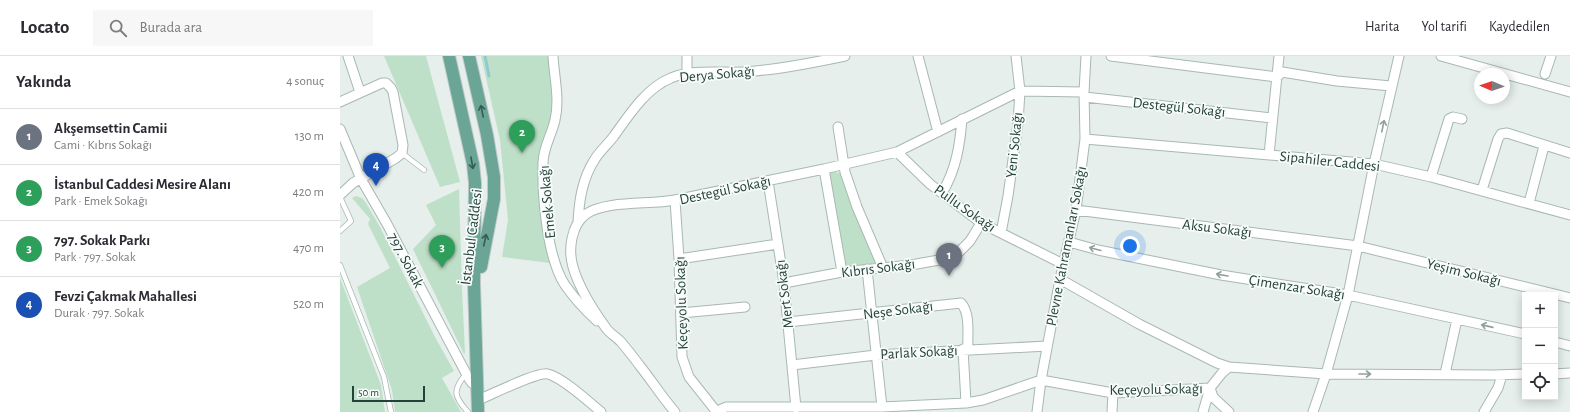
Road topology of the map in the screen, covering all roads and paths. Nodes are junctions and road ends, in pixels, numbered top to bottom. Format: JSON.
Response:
{"nodes":[{"id":1,"x":348,"y":56,"type":"edge"},
{"id":2,"x":449,"y":56,"type":"edge"},
{"id":3,"x":469,"y":56,"type":"edge"},
{"id":4,"x":553,"y":56,"type":"edge"},
{"id":5,"x":687,"y":56,"type":"edge"},
{"id":6,"x":845,"y":56,"type":"edge"},
{"id":7,"x":918,"y":56,"type":"edge"},
{"id":8,"x":1016,"y":56,"type":"edge"},
{"id":9,"x":1086,"y":56,"type":"edge"},
{"id":10,"x":1111,"y":56,"type":"edge"},
{"id":11,"x":1279,"y":56,"type":"edge"},
{"id":12,"x":1399,"y":56,"type":"edge"},
{"id":13,"x":1441,"y":56,"type":"edge"},
{"id":14,"x":1551,"y":56,"type":"edge"},
{"id":15,"x":687,"y":74,"type":"junction"},
{"id":16,"x":1545,"y":74,"type":"dead end"},
{"id":17,"x":1277,"y":77,"type":"junction"},
{"id":18,"x":1391,"y":86,"type":"junction"},
{"id":19,"x":1020,"y":91,"type":"junction"},
{"id":20,"x":360,"y":92,"type":"junction"},
{"id":21,"x":1570,"y":92,"type":"edge"},
{"id":22,"x":1085,"y":94,"type":"junction"},
{"id":23,"x":340,"y":102,"type":"edge"},
{"id":24,"x":1272,"y":118,"type":"junction"},
{"id":25,"x":962,"y":119,"type":"junction"},
{"id":26,"x":1462,"y":119,"type":"dead end"},
{"id":27,"x":838,"y":127,"type":"dead end"},
{"id":28,"x":340,"y":129,"type":"edge"},
{"id":29,"x":938,"y":132,"type":"junction"},
{"id":30,"x":1085,"y":139,"type":"junction"},
{"id":31,"x":1544,"y":146,"type":"junction"},
{"id":32,"x":896,"y":152,"type":"junction"},
{"id":33,"x":402,"y":153,"type":"junction"},
{"id":34,"x":1570,"y":153,"type":"edge"},
{"id":35,"x":1269,"y":155,"type":"junction"},
{"id":36,"x":844,"y":164,"type":"junction"},
{"id":37,"x":1374,"y":164,"type":"junction"},
{"id":38,"x":824,"y":169,"type":"junction"},
{"id":39,"x":424,"y":170,"type":"dead end"},
{"id":40,"x":1431,"y":176,"type":"junction"},
{"id":41,"x":361,"y":179,"type":"junction"},
{"id":42,"x":768,"y":181,"type":"junction"},
{"id":43,"x":1482,"y":190,"type":"junction"},
{"id":44,"x":942,"y":193,"type":"junction"},
{"id":45,"x":340,"y":196,"type":"edge"},
{"id":46,"x":675,"y":200,"type":"junction"},
{"id":47,"x":1529,"y":203,"type":"junction"},
{"id":48,"x":1076,"y":210,"type":"junction"},
{"id":49,"x":1570,"y":215,"type":"edge"},
{"id":50,"x":578,"y":223,"type":"junction"},
{"id":51,"x":981,"y":223,"type":"junction"},
{"id":52,"x":340,"y":231,"type":"edge"},
{"id":53,"x":1000,"y":233,"type":"junction"},
{"id":54,"x":1069,"y":242,"type":"junction"},
{"id":55,"x":778,"y":244,"type":"junction"},
{"id":56,"x":1358,"y":246,"type":"junction"},
{"id":57,"x":680,"y":259,"type":"junction"},
{"id":58,"x":1063,"y":264,"type":"junction"},
{"id":59,"x":340,"y":266,"type":"edge"},
{"id":60,"x":883,"y":268,"type":"junction"},
{"id":61,"x":866,"y":269,"type":"junction"},
{"id":62,"x":842,"y":272,"type":"junction"},
{"id":63,"x":1060,"y":279,"type":"junction"},
{"id":64,"x":784,"y":283,"type":"junction"},
{"id":65,"x":1348,"y":295,"type":"junction"},
{"id":66,"x":1570,"y":298,"type":"edge"},
{"id":67,"x":745,"y":307,"type":"dead end"},
{"id":68,"x":681,"y":313,"type":"junction"},
{"id":69,"x":872,"y":313,"type":"junction"},
{"id":70,"x":1457,"y":319,"type":"junction"},
{"id":71,"x":788,"y":322,"type":"junction"},
{"id":72,"x":607,"y":330,"type":"junction"},
{"id":73,"x":1522,"y":333,"type":"edge"},
{"id":74,"x":1558,"y":343,"type":"edge"},
{"id":75,"x":1047,"y":346,"type":"junction"},
{"id":76,"x":1570,"y":346,"type":"edge"},
{"id":77,"x":965,"y":349,"type":"junction"},
{"id":78,"x":876,"y":355,"type":"junction"},
{"id":79,"x":792,"y":365,"type":"junction"},
{"id":80,"x":1229,"y":367,"type":"junction"},
{"id":81,"x":1570,"y":373,"type":"edge"},
{"id":82,"x":1326,"y":374,"type":"junction"},
{"id":83,"x":1445,"y":374,"type":"junction"},
{"id":84,"x":1522,"y":374,"type":"edge"},
{"id":85,"x":1558,"y":374,"type":"edge"},
{"id":86,"x":1502,"y":375,"type":"junction"},
{"id":87,"x":474,"y":379,"type":"junction"},
{"id":88,"x":1041,"y":380,"type":"junction"},
{"id":89,"x":1210,"y":388,"type":"junction"},
{"id":90,"x":1113,"y":393,"type":"junction"},
{"id":91,"x":966,"y":404,"type":"junction"},
{"id":92,"x":478,"y":406,"type":"edge"},
{"id":93,"x":796,"y":408,"type":"junction"},
{"id":94,"x":885,"y":409,"type":"edge"},
{"id":95,"x":715,"y":411,"type":"edge"},
{"id":96,"x":391,"y":412,"type":"edge"},
{"id":97,"x":468,"y":412,"type":"edge"},
{"id":98,"x":601,"y":412,"type":"edge"},
{"id":99,"x":675,"y":412,"type":"edge"},
{"id":100,"x":1037,"y":412,"type":"edge"},
{"id":101,"x":1112,"y":412,"type":"edge"},
{"id":102,"x":1203,"y":412,"type":"edge"},
{"id":103,"x":1229,"y":412,"type":"edge"},
{"id":104,"x":1313,"y":412,"type":"edge"},
{"id":105,"x":1484,"y":412,"type":"edge"}],
"edges":[{"from":1,"to":20,"type":"street"},
{"from":2,"to":87,"type":"main road","name":"İstanbul Caddesi","one_way":true},
{"from":87,"to":3,"type":"main road","name":"İstanbul Caddesi","one_way":true},
{"from":4,"to":72,"type":"street","name":"Emek Sokağı"},
{"from":5,"to":15,"type":"street"},
{"from":6,"to":15,"type":"street","name":"Derya Sokağı"},
{"from":7,"to":29,"type":"street"},
{"from":8,"to":19,"type":"street","name":"Yeni Sokağı"},
{"from":9,"to":22,"type":"street","name":"Plevne Kahramanları Sokağı"},
{"from":10,"to":17,"type":"street"},
{"from":11,"to":17,"type":"street"},
{"from":12,"to":18,"type":"street"},
{"from":13,"to":21,"type":"street"},
{"from":14,"to":16,"type":"street"},
{"from":15,"to":50,"type":"street","name":"Derya Sokağı"},
{"from":17,"to":18,"type":"street"},
{"from":17,"to":24,"type":"street"},
{"from":37,"to":18,"type":"street","one_way":true},
{"from":19,"to":22,"type":"street","name":"Destegül Sokağı"},
{"from":19,"to":25,"type":"street","name":"Destegül Sokağı"},
{"from":19,"to":53,"type":"street","name":"Yeni Sokağı"},
{"from":20,"to":23,"type":"street"},
{"from":20,"to":33,"type":"street"},
{"from":22,"to":24,"type":"street","name":"Destegül Sokağı"},
{"from":22,"to":30,"type":"street","name":"Plevne Kahramanları Sokağı"},
{"from":24,"to":35,"type":"street"},
{"from":25,"to":29,"type":"street","name":"Destegül Sokağı"},
{"from":25,"to":44,"type":"street"},
{"from":26,"to":40,"type":"street"},
{"from":27,"to":36,"type":"street"},
{"from":28,"to":41,"type":"street","name":"797. Sokak"},
{"from":29,"to":32,"type":"street","name":"Destegül Sokağı"},
{"from":30,"to":35,"type":"street","name":"Sipahiler Caddesi"},
{"from":30,"to":48,"type":"street","name":"Plevne Kahramanları Sokağı"},
{"from":31,"to":34,"type":"street"},
{"from":31,"to":43,"type":"street"},
{"from":31,"to":47,"type":"street"},
{"from":32,"to":36,"type":"street","name":"Destegül Sokağı"},
{"from":32,"to":44,"type":"street","name":"Pullu Sokağı"},
{"from":33,"to":39,"type":"lane"},
{"from":33,"to":41,"type":"street"},
{"from":35,"to":37,"type":"street","name":"Sipahiler Caddesi"},
{"from":36,"to":38,"type":"street","name":"Destegül Sokağı"},
{"from":36,"to":60,"type":"street"},
{"from":37,"to":40,"type":"street","name":"Sipahiler Caddesi"},
{"from":37,"to":56,"type":"street"},
{"from":38,"to":42,"type":"street","name":"Destegül Sokağı"},
{"from":38,"to":62,"type":"street"},
{"from":40,"to":43,"type":"street","name":"Sipahiler Caddesi"},
{"from":41,"to":45,"type":"street"},
{"from":41,"to":87,"type":"street","name":"797. Sokak"},
{"from":42,"to":46,"type":"street","name":"Destegül Sokağı"},
{"from":42,"to":55,"type":"street","name":"Mert Sokağı"},
{"from":43,"to":47,"type":"street","name":"Sipahiler Caddesi"},
{"from":44,"to":51,"type":"street","name":"Pullu Sokağı"},
{"from":45,"to":52,"type":"lane"},
{"from":46,"to":50,"type":"street","name":"Destegül Sokağı"},
{"from":46,"to":57,"type":"street","name":"Keçeyolu Sokağı"},
{"from":47,"to":49,"type":"street","name":"Sipahiler Caddesi"},
{"from":48,"to":54,"type":"street","name":"Plevne Kahramanları Sokağı"},
{"from":48,"to":56,"type":"street","name":"Aksu Sokağı"},
{"from":50,"to":72,"type":"street"},
{"from":51,"to":53,"type":"street","name":"Pullu Sokağı"},
{"from":51,"to":60,"type":"street","name":"Kıbrıs Sokağı"},
{"from":53,"to":58,"type":"street","name":"Pullu Sokağı"},
{"from":54,"to":58,"type":"street","name":"Plevne Kahramanları Sokağı"},
{"from":65,"to":54,"type":"street","name":"Çimenzar Sokağı","one_way":true},
{"from":55,"to":57,"type":"street"},
{"from":55,"to":64,"type":"street","name":"Mert Sokağı"},
{"from":56,"to":65,"type":"street"},
{"from":56,"to":66,"type":"street","name":"Yeşim Sokağı"},
{"from":57,"to":68,"type":"street","name":"Keçeyolu Sokağı"},
{"from":58,"to":63,"type":"street","name":"Plevne Kahramanları Sokağı"},
{"from":59,"to":96,"type":"lane"},
{"from":60,"to":61,"type":"street","name":"Kıbrıs Sokağı"},
{"from":61,"to":62,"type":"street","name":"Kıbrıs Sokağı"},
{"from":61,"to":69,"type":"street"},
{"from":62,"to":64,"type":"street","name":"Kıbrıs Sokağı"},
{"from":63,"to":75,"type":"street","name":"Plevne Kahramanları Sokağı"},
{"from":63,"to":80,"type":"street"},
{"from":64,"to":71,"type":"street","name":"Mert Sokağı"},
{"from":65,"to":70,"type":"street","name":"Çimenzar Sokağı"},
{"from":65,"to":82,"type":"street"},
{"from":67,"to":68,"type":"street"},
{"from":68,"to":95,"type":"street","name":"Keçeyolu Sokağı"},
{"from":69,"to":71,"type":"street","name":"Neşe Sokağı"},
{"from":69,"to":77,"type":"street","name":"Neşe Sokağı"},
{"from":69,"to":78,"type":"street"},
{"from":73,"to":70,"type":"street","name":"Çimenzar Sokağı","one_way":true},
{"from":70,"to":83,"type":"street"},
{"from":71,"to":79,"type":"street","name":"Mert Sokağı"},
{"from":72,"to":99,"type":"street"},
{"from":74,"to":76,"type":"street"},
{"from":75,"to":77,"type":"street","name":"Parlak Sokağı"},
{"from":75,"to":88,"type":"street","name":"Plevne Kahramanları Sokağı"},
{"from":77,"to":78,"type":"street","name":"Parlak Sokağı"},
{"from":77,"to":91,"type":"street"},
{"from":78,"to":79,"type":"street","name":"Parlak Sokağı"},
{"from":78,"to":94,"type":"street"},
{"from":79,"to":93,"type":"street","name":"Mert Sokağı"},
{"from":80,"to":82,"type":"street"},
{"from":80,"to":89,"type":"street","name":"Keçeyolu Sokağı"},
{"from":81,"to":85,"type":"street"},
{"from":82,"to":83,"type":"street","one_way":true},
{"from":82,"to":104,"type":"street"},
{"from":83,"to":86,"type":"street"},
{"from":84,"to":86,"type":"street"},
{"from":86,"to":105,"type":"street"},
{"from":87,"to":92,"type":"main road","name":"İstanbul Caddesi"},
{"from":87,"to":97,"type":"lane"},
{"from":88,"to":90,"type":"street","name":"Keçeyolu Sokağı"},
{"from":88,"to":91,"type":"street","name":"Keçeyolu Sokağı"},
{"from":88,"to":100,"type":"street","name":"Plevne Kahramanları Sokağı"},
{"from":89,"to":90,"type":"street","name":"Keçeyolu Sokağı"},
{"from":89,"to":102,"type":"street"},
{"from":89,"to":103,"type":"street"},
{"from":90,"to":101,"type":"street"},
{"from":91,"to":94,"type":"street","name":"Keçeyolu Sokağı"},
{"from":92,"to":98,"type":"street"},
{"from":93,"to":94,"type":"street","name":"Keçeyolu Sokağı"},
{"from":93,"to":95,"type":"street","name":"Keçeyolu Sokağı"}]}
